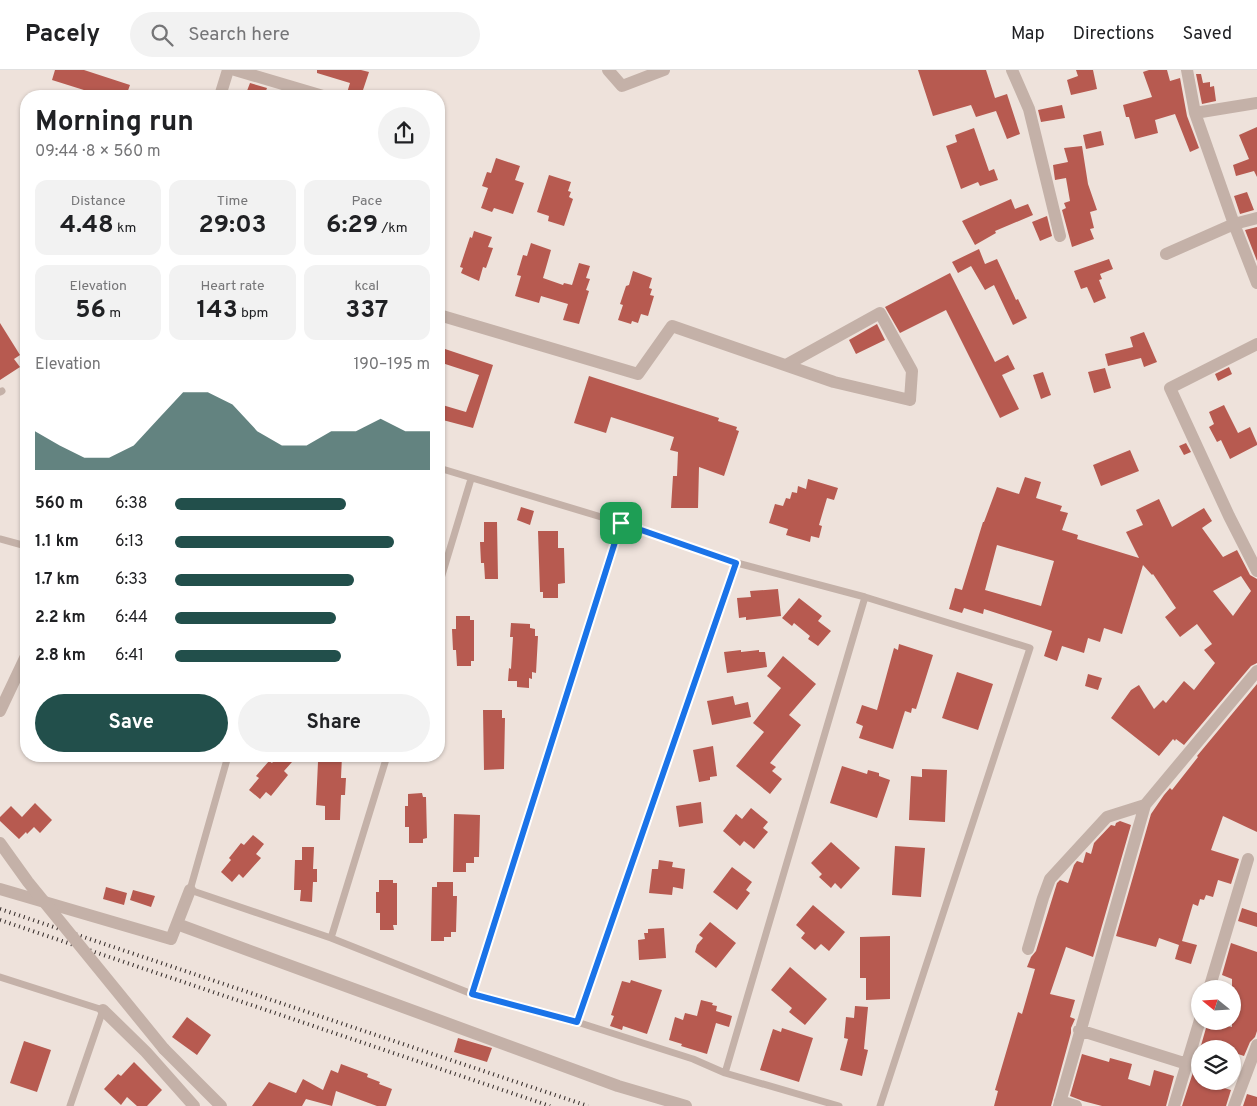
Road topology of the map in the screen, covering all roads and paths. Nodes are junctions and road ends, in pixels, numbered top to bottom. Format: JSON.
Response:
{"nodes":[{"id":1,"x":228,"y":70,"type":"edge"},
{"id":2,"x":236,"y":70,"type":"edge"},
{"id":3,"x":608,"y":70,"type":"edge"},
{"id":4,"x":664,"y":70,"type":"edge"},
{"id":5,"x":1012,"y":70,"type":"edge"},
{"id":6,"x":1187,"y":70,"type":"edge"},
{"id":7,"x":222,"y":90,"type":"edge"},
{"id":8,"x":303,"y":90,"type":"edge"},
{"id":9,"x":1257,"y":102,"type":"edge"},
{"id":10,"x":1196,"y":112,"type":"junction"},
{"id":11,"x":1257,"y":218,"type":"edge"},
{"id":12,"x":1234,"y":224,"type":"junction"},
{"id":13,"x":1060,"y":236,"type":"dead end"},
{"id":14,"x":1166,"y":254,"type":"dead end"},
{"id":15,"x":1257,"y":283,"type":"edge"},
{"id":16,"x":445,"y":317,"type":"edge"},
{"id":17,"x":1257,"y":344,"type":"edge"},
{"id":18,"x":786,"y":365,"type":"junction"},
{"id":19,"x":445,"y":470,"type":"edge"},
{"id":20,"x":471,"y":479,"type":"junction"},
{"id":21,"x":621,"y":523,"type":"junction"},
{"id":22,"x":0,"y":539,"type":"edge"},
{"id":23,"x":20,"y":544,"type":"edge"},
{"id":24,"x":736,"y":563,"type":"junction"},
{"id":25,"x":445,"y":565,"type":"edge"},
{"id":26,"x":1257,"y":571,"type":"edge"},
{"id":27,"x":865,"y":597,"type":"junction"},
{"id":28,"x":20,"y":669,"type":"edge"},
{"id":29,"x":1257,"y":671,"type":"edge"},
{"id":30,"x":0,"y":711,"type":"edge"},
{"id":31,"x":226,"y":762,"type":"edge"},
{"id":32,"x":385,"y":762,"type":"edge"},
{"id":33,"x":1145,"y":804,"type":"junction"},
{"id":34,"x":0,"y":844,"type":"edge"},
{"id":35,"x":1248,"y":860,"type":"dead end"},
{"id":36,"x":0,"y":888,"type":"edge"},
{"id":37,"x":190,"y":890,"type":"junction"},
{"id":38,"x":177,"y":924,"type":"junction"},
{"id":39,"x":331,"y":938,"type":"junction"},
{"id":40,"x":1028,"y":949,"type":"dead end"},
{"id":41,"x":0,"y":977,"type":"edge"},
{"id":42,"x":1212,"y":980,"type":"edge"},
{"id":43,"x":472,"y":994,"type":"junction"},
{"id":44,"x":103,"y":1010,"type":"junction"},
{"id":45,"x":577,"y":1022,"type":"junction"},
{"id":46,"x":1079,"y":1030,"type":"junction"},
{"id":47,"x":1197,"y":1030,"type":"edge"},
{"id":48,"x":1257,"y":1045,"type":"edge"},
{"id":49,"x":1187,"y":1064,"type":"junction"},
{"id":50,"x":725,"y":1073,"type":"junction"},
{"id":51,"x":1059,"y":1104,"type":"edge"},
{"id":52,"x":70,"y":1106,"type":"edge"},
{"id":53,"x":194,"y":1106,"type":"edge"},
{"id":54,"x":221,"y":1106,"type":"edge"},
{"id":55,"x":686,"y":1106,"type":"edge"},
{"id":56,"x":839,"y":1106,"type":"edge"},
{"id":57,"x":880,"y":1106,"type":"edge"},
{"id":58,"x":1076,"y":1106,"type":"edge"},
{"id":59,"x":1174,"y":1106,"type":"edge"},
{"id":60,"x":1234,"y":1106,"type":"edge"}],
"edges":[{"from":1,"to":7,"type":"street"},
{"from":2,"to":8,"type":"street"},
{"from":3,"to":4,"type":"street"},
{"from":5,"to":13,"type":"street"},
{"from":6,"to":10,"type":"street"},
{"from":9,"to":10,"type":"street"},
{"from":10,"to":12,"type":"street"},
{"from":11,"to":12,"type":"street"},
{"from":12,"to":14,"type":"street"},
{"from":12,"to":15,"type":"street"},
{"from":16,"to":18,"type":"street"},
{"from":17,"to":26,"type":"street"},
{"from":18,"to":18,"type":"street"},
{"from":19,"to":20,"type":"lane"},
{"from":20,"to":21,"type":"lane"},
{"from":20,"to":25,"type":"lane"},
{"from":21,"to":24,"type":"lane"},
{"from":21,"to":43,"type":"lane"},
{"from":22,"to":23,"type":"lane"},
{"from":24,"to":27,"type":"lane"},
{"from":24,"to":45,"type":"lane"},
{"from":27,"to":50,"type":"lane"},
{"from":27,"to":57,"type":"lane"},
{"from":28,"to":30,"type":"street"},
{"from":29,"to":33,"type":"street"},
{"from":31,"to":37,"type":"lane"},
{"from":32,"to":39,"type":"lane"},
{"from":33,"to":40,"type":"street"},
{"from":33,"to":46,"type":"street"},
{"from":34,"to":54,"type":"street","bridge":true},
{"from":35,"to":42,"type":"street"},
{"from":36,"to":38,"type":"street"},
{"from":37,"to":38,"type":"street"},
{"from":37,"to":39,"type":"lane"},
{"from":38,"to":55,"type":"street"},
{"from":39,"to":43,"type":"lane"},
{"from":41,"to":44,"type":"lane"},
{"from":43,"to":45,"type":"lane"},
{"from":44,"to":52,"type":"lane"},
{"from":44,"to":53,"type":"street"},
{"from":45,"to":50,"type":"lane"},
{"from":46,"to":49,"type":"street"},
{"from":46,"to":51,"type":"street"},
{"from":47,"to":49,"type":"street"},
{"from":48,"to":60,"type":"street"},
{"from":49,"to":59,"type":"street"},
{"from":50,"to":56,"type":"lane"},
{"from":51,"to":58,"type":"street"}]}
